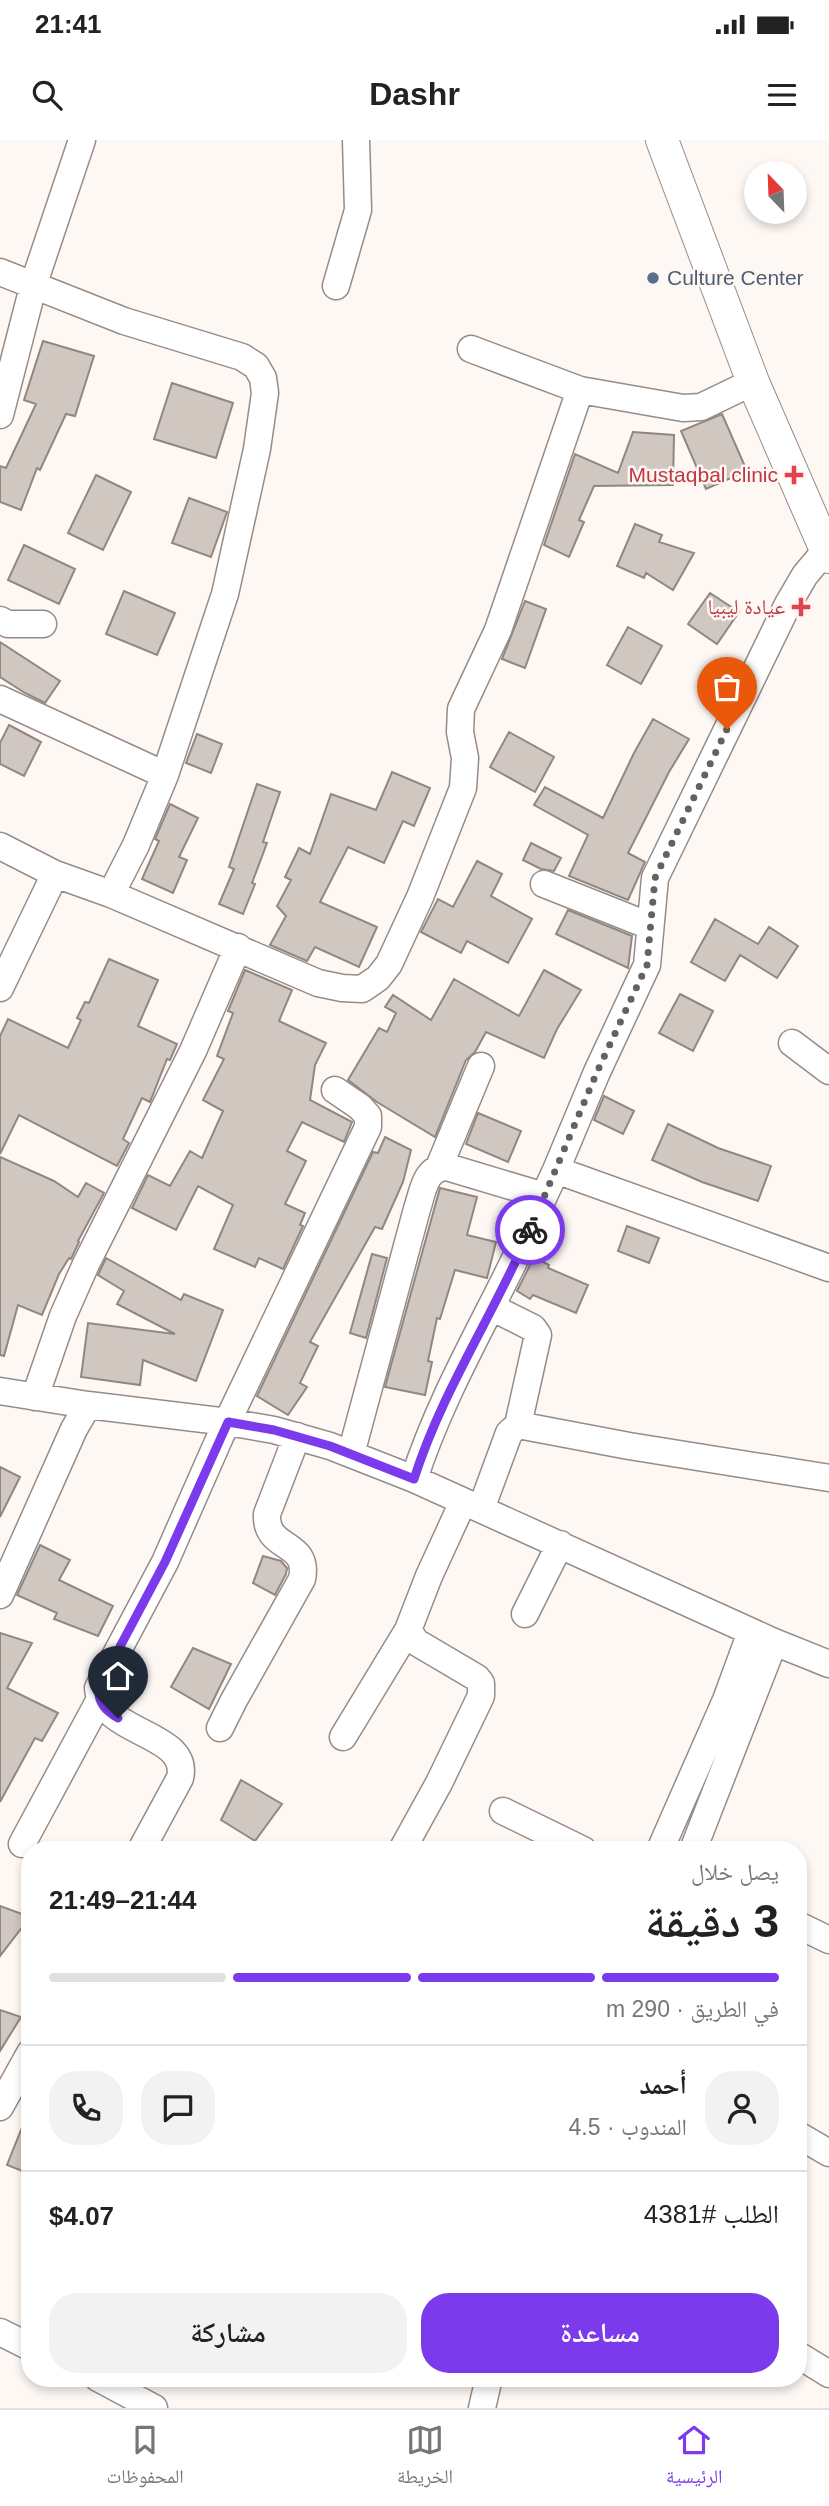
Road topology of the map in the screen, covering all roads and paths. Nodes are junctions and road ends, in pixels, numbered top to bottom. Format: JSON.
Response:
{"nodes":[{"id":1,"x":82,"y":140,"type":"edge"},
{"id":2,"x":356,"y":140,"type":"edge"},
{"id":3,"x":662,"y":140,"type":"edge"},
{"id":4,"x":0,"y":272,"type":"edge"},
{"id":5,"x":34,"y":284,"type":"junction"},
{"id":6,"x":336,"y":286,"type":"dead end"},
{"id":7,"x":471,"y":349,"type":"dead end"},
{"id":8,"x":753,"y":382,"type":"junction"},
{"id":9,"x":580,"y":390,"type":"junction"},
{"id":10,"x":0,"y":415,"type":"edge"},
{"id":11,"x":827,"y":554,"type":"edge"},
{"id":12,"x":0,"y":620,"type":"edge"},
{"id":13,"x":43,"y":624,"type":"dead end"},
{"id":14,"x":0,"y":699,"type":"edge"},
{"id":15,"x":165,"y":775,"type":"junction"},
{"id":16,"x":0,"y":846,"type":"edge"},
{"id":17,"x":55,"y":874,"type":"junction"},
{"id":18,"x":544,"y":884,"type":"dead end"},
{"id":19,"x":111,"y":894,"type":"junction"},
{"id":20,"x":650,"y":926,"type":"junction"},
{"id":21,"x":238,"y":947,"type":"junction"},
{"id":22,"x":0,"y":988,"type":"edge"},
{"id":23,"x":792,"y":1043,"type":"dead end"},
{"id":24,"x":481,"y":1066,"type":"dead end"},
{"id":25,"x":829,"y":1071,"type":"edge"},
{"id":26,"x":335,"y":1090,"type":"dead end"},
{"id":27,"x":439,"y":1167,"type":"junction"},
{"id":28,"x":556,"y":1170,"type":"junction"},
{"id":29,"x":544,"y":1196,"type":"junction"},
{"id":30,"x":829,"y":1268,"type":"edge"},
{"id":31,"x":491,"y":1307,"type":"junction"},
{"id":32,"x":0,"y":1391,"type":"edge"},
{"id":33,"x":36,"y":1397,"type":"junction"},
{"id":34,"x":88,"y":1405,"type":"junction"},
{"id":35,"x":228,"y":1422,"type":"junction"},
{"id":36,"x":518,"y":1425,"type":"junction"},
{"id":37,"x":297,"y":1436,"type":"junction"},
{"id":38,"x":351,"y":1454,"type":"junction"},
{"id":39,"x":829,"y":1478,"type":"edge"},
{"id":40,"x":414,"y":1479,"type":"junction"},
{"id":41,"x":472,"y":1505,"type":"junction"},
{"id":42,"x":560,"y":1544,"type":"junction"},
{"id":43,"x":3,"y":1584,"type":"edge"},
{"id":44,"x":525,"y":1614,"type":"dead end"},
{"id":45,"x":408,"y":1630,"type":"junction"},
{"id":46,"x":763,"y":1637,"type":"junction"},
{"id":47,"x":829,"y":1664,"type":"edge"},
{"id":48,"x":99,"y":1701,"type":"junction"},
{"id":49,"x":220,"y":1728,"type":"dead end"},
{"id":50,"x":343,"y":1737,"type":"dead end"},
{"id":51,"x":503,"y":1811,"type":"dead end"},
{"id":52,"x":24,"y":1841,"type":"edge"},
{"id":53,"x":146,"y":1841,"type":"edge"},
{"id":54,"x":407,"y":1841,"type":"edge"},
{"id":55,"x":565,"y":1841,"type":"edge"},
{"id":56,"x":664,"y":1841,"type":"edge"},
{"id":57,"x":696,"y":1841,"type":"edge"},
{"id":58,"x":807,"y":1929,"type":"edge"},
{"id":59,"x":829,"y":1940,"type":"edge"},
{"id":60,"x":21,"y":2068,"type":"edge"},
{"id":61,"x":1,"y":2101,"type":"edge"},
{"id":62,"x":807,"y":2140,"type":"edge"},
{"id":63,"x":829,"y":2153,"type":"edge"},
{"id":64,"x":0,"y":2332,"type":"edge"},
{"id":65,"x":21,"y":2342,"type":"edge"},
{"id":66,"x":807,"y":2361,"type":"edge"},
{"id":67,"x":829,"y":2374,"type":"edge"},
{"id":68,"x":115,"y":2387,"type":"edge"},
{"id":69,"x":487,"y":2387,"type":"edge"},
{"id":70,"x":484,"y":2407,"type":"edge"},
{"id":71,"x":154,"y":2408,"type":"edge"}],
"edges":[{"from":1,"to":5,"type":"street"},
{"from":2,"to":6,"type":"street"},
{"from":3,"to":8,"type":"main road"},
{"from":4,"to":5,"type":"street"},
{"from":5,"to":10,"type":"street"},
{"from":5,"to":15,"type":"street"},
{"from":7,"to":9,"type":"street"},
{"from":8,"to":9,"type":"street"},
{"from":8,"to":11,"type":"main road"},
{"from":9,"to":21,"type":"street"},
{"from":11,"to":20,"type":"street"},
{"from":12,"to":13,"type":"street"},
{"from":14,"to":15,"type":"street"},
{"from":15,"to":19,"type":"street"},
{"from":16,"to":17,"type":"street"},
{"from":17,"to":19,"type":"street"},
{"from":17,"to":22,"type":"street"},
{"from":18,"to":20,"type":"street"},
{"from":19,"to":21,"type":"street"},
{"from":20,"to":28,"type":"street"},
{"from":21,"to":33,"type":"street"},
{"from":23,"to":25,"type":"street"},
{"from":24,"to":27,"type":"street"},
{"from":26,"to":35,"type":"street"},
{"from":27,"to":29,"type":"street"},
{"from":27,"to":38,"type":"street"},
{"from":28,"to":29,"type":"street"},
{"from":28,"to":30,"type":"street"},
{"from":29,"to":31,"type":"street"},
{"from":31,"to":36,"type":"street"},
{"from":31,"to":40,"type":"street"},
{"from":32,"to":33,"type":"street"},
{"from":33,"to":34,"type":"street"},
{"from":34,"to":35,"type":"street"},
{"from":34,"to":43,"type":"street"},
{"from":35,"to":37,"type":"street"},
{"from":35,"to":48,"type":"street"},
{"from":36,"to":39,"type":"street"},
{"from":36,"to":41,"type":"street"},
{"from":37,"to":38,"type":"street"},
{"from":37,"to":49,"type":"street"},
{"from":38,"to":40,"type":"street"},
{"from":40,"to":41,"type":"street"},
{"from":41,"to":42,"type":"street"},
{"from":41,"to":45,"type":"street"},
{"from":42,"to":44,"type":"street"},
{"from":42,"to":46,"type":"street"},
{"from":45,"to":50,"type":"street"},
{"from":45,"to":54,"type":"street"},
{"from":46,"to":47,"type":"street"},
{"from":46,"to":56,"type":"street"},
{"from":46,"to":57,"type":"street"},
{"from":48,"to":52,"type":"street"},
{"from":48,"to":53,"type":"street"},
{"from":51,"to":55,"type":"street"},
{"from":58,"to":59,"type":"street"},
{"from":60,"to":61,"type":"street"},
{"from":62,"to":63,"type":"street"},
{"from":64,"to":65,"type":"street"},
{"from":66,"to":67,"type":"street"},
{"from":68,"to":71,"type":"street"},
{"from":69,"to":70,"type":"street"}]}
